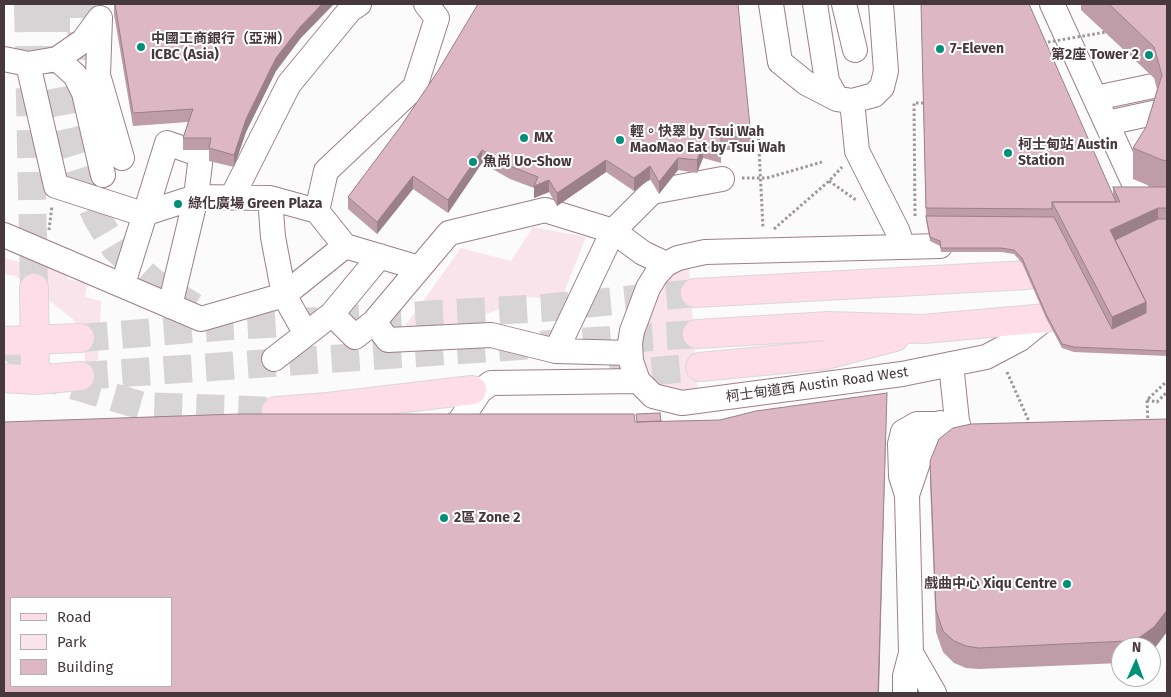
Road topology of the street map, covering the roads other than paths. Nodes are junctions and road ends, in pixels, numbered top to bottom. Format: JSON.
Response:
{"nodes":[{"id":1,"x":359,"y":4,"type":"edge"},
{"id":2,"x":426,"y":4,"type":"edge"},
{"id":3,"x":771,"y":4,"type":"edge"},
{"id":4,"x":815,"y":4,"type":"edge"},
{"id":5,"x":844,"y":4,"type":"edge"},
{"id":6,"x":880,"y":4,"type":"edge"},
{"id":7,"x":1052,"y":4,"type":"edge"},
{"id":8,"x":101,"y":11,"type":"edge"},
{"id":9,"x":855,"y":50,"type":"dead end"},
{"id":10,"x":4,"y":59,"type":"edge"},
{"id":11,"x":57,"y":59,"type":"junction"},
{"id":12,"x":28,"y":64,"type":"junction"},
{"id":13,"x":1167,"y":82,"type":"edge"},
{"id":14,"x":1096,"y":98,"type":"junction"},
{"id":15,"x":844,"y":100,"type":"junction"},
{"id":16,"x":1167,"y":110,"type":"edge"},
{"id":17,"x":1107,"y":123,"type":"junction"},
{"id":18,"x":122,"y":158,"type":"dead end"},
{"id":19,"x":103,"y":175,"type":"dead end"},
{"id":20,"x":722,"y":179,"type":"dead end"},
{"id":21,"x":232,"y":196,"type":"junction"},
{"id":22,"x":196,"y":197,"type":"junction"},
{"id":23,"x":270,"y":198,"type":"junction"},
{"id":24,"x":317,"y":211,"type":"junction"},
{"id":25,"x":143,"y":214,"type":"junction"},
{"id":26,"x":1155,"y":229,"type":"edge"},
{"id":27,"x":613,"y":231,"type":"junction"},
{"id":28,"x":4,"y":235,"type":"edge"},
{"id":29,"x":345,"y":246,"type":"junction"},
{"id":30,"x":940,"y":246,"type":"edge"},
{"id":31,"x":903,"y":247,"type":"junction"},
{"id":32,"x":380,"y":256,"type":"junction"},
{"id":33,"x":666,"y":264,"type":"junction"},
{"id":34,"x":419,"y":268,"type":"junction"},
{"id":35,"x":1027,"y":275,"type":"edge"},
{"id":36,"x":122,"y":284,"type":"junction"},
{"id":37,"x":34,"y":288,"type":"tunnel mouth"},
{"id":38,"x":695,"y":293,"type":"tunnel mouth"},
{"id":39,"x":284,"y":295,"type":"junction"},
{"id":40,"x":170,"y":306,"type":"junction"},
{"id":41,"x":332,"y":314,"type":"junction"},
{"id":42,"x":1046,"y":318,"type":"joint"},
{"id":43,"x":374,"y":322,"type":"junction"},
{"id":44,"x":923,"y":329,"type":"junction"},
{"id":45,"x":306,"y":334,"type":"junction"},
{"id":46,"x":697,"y":334,"type":"tunnel mouth"},
{"id":47,"x":80,"y":338,"type":"tunnel mouth"},
{"id":48,"x":34,"y":340,"type":"junction"},
{"id":49,"x":4,"y":341,"type":"edge"},
{"id":50,"x":556,"y":351,"type":"junction"},
{"id":51,"x":630,"y":352,"type":"junction"},
{"id":52,"x":274,"y":359,"type":"dead end"},
{"id":53,"x":951,"y":364,"type":"junction"},
{"id":54,"x":700,"y":366,"type":"tunnel mouth"},
{"id":55,"x":80,"y":376,"type":"tunnel mouth"},
{"id":56,"x":4,"y":378,"type":"edge"},
{"id":57,"x":35,"y":380,"type":"junction"},
{"id":58,"x":638,"y":381,"type":"junction"},
{"id":59,"x":472,"y":390,"type":"dead end"},
{"id":60,"x":276,"y":411,"type":"tunnel mouth"},
{"id":61,"x":949,"y":423,"type":"junction"},
{"id":62,"x":959,"y":448,"type":"edge"},
{"id":63,"x":430,"y":458,"type":"edge"},
{"id":64,"x":911,"y":653,"type":"junction"},
{"id":65,"x":905,"y":693,"type":"edge"},
{"id":66,"x":934,"y":693,"type":"edge"}],
"edges":[{"from":1,"to":21,"type":"street"},
{"from":2,"to":24,"type":"street"},
{"from":3,"to":15,"type":"street"},
{"from":4,"to":15,"type":"street"},
{"from":5,"to":9,"type":"street"},
{"from":6,"to":15,"type":"street"},
{"from":7,"to":14,"type":"street"},
{"from":8,"to":11,"type":"street"},
{"from":8,"to":18,"type":"street"},
{"from":10,"to":12,"type":"street"},
{"from":11,"to":12,"type":"street"},
{"from":11,"to":19,"type":"street"},
{"from":12,"to":25,"type":"street"},
{"from":13,"to":14,"type":"street"},
{"from":14,"to":17,"type":"street"},
{"from":15,"to":31,"type":"street"},
{"from":16,"to":17,"type":"street"},
{"from":17,"to":26,"type":"street"},
{"from":20,"to":27,"type":"street"},
{"from":21,"to":22,"type":"street"},
{"from":21,"to":23,"type":"street"},
{"from":22,"to":25,"type":"street"},
{"from":22,"to":25,"type":"street"},
{"from":22,"to":40,"type":"street"},
{"from":23,"to":24,"type":"street"},
{"from":23,"to":39,"type":"street"},
{"from":24,"to":29,"type":"street"},
{"from":25,"to":36,"type":"street"},
{"from":27,"to":33,"type":"street"},
{"from":27,"to":34,"type":"street"},
{"from":27,"to":50,"type":"street"},
{"from":28,"to":36,"type":"street"},
{"from":29,"to":32,"type":"street"},
{"from":29,"to":39,"type":"street"},
{"from":30,"to":31,"type":"street"},
{"from":31,"to":33,"type":"street"},
{"from":32,"to":34,"type":"street"},
{"from":32,"to":41,"type":"street"},
{"from":33,"to":51,"type":"street"},
{"from":34,"to":43,"type":"street"},
{"from":35,"to":38,"type":"main road"},
{"from":36,"to":40,"type":"street"},
{"from":37,"to":48,"type":"main road"},
{"from":39,"to":40,"type":"street"},
{"from":39,"to":45,"type":"street"},
{"from":41,"to":43,"type":"street"},
{"from":41,"to":45,"type":"street"},
{"from":42,"to":44,"type":"main road","name":"柯士甸道西 Austin Road West"},
{"from":42,"to":53,"type":"street","name":"柯士甸道西 Austin Road West"},
{"from":43,"to":50,"type":"street"},
{"from":44,"to":46,"type":"main road","name":"柯士甸道西 Austin Road West"},
{"from":44,"to":54,"type":"main road"},
{"from":45,"to":52,"type":"street"},
{"from":47,"to":48,"type":"main road"},
{"from":48,"to":49,"type":"main road"},
{"from":48,"to":57,"type":"main road"},
{"from":50,"to":51,"type":"street"},
{"from":51,"to":58,"type":"street"},
{"from":53,"to":58,"type":"street","name":"柯士甸道西 Austin Road West"},
{"from":53,"to":61,"type":"street"},
{"from":55,"to":57,"type":"main road"},
{"from":56,"to":57,"type":"main road"},
{"from":58,"to":63,"type":"street"},
{"from":59,"to":60,"type":"main road"},
{"from":61,"to":62,"type":"street"},
{"from":61,"to":64,"type":"street"},
{"from":64,"to":65,"type":"street"},
{"from":64,"to":66,"type":"street"}]}
